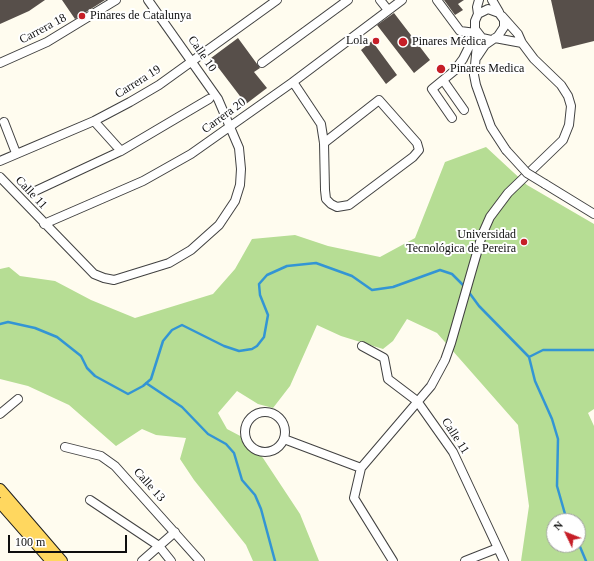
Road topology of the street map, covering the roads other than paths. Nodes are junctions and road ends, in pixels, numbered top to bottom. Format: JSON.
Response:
{"nodes":[{"id":1,"x":116,"y":0,"type":"edge"},
{"id":2,"x":148,"y":0,"type":"edge"},
{"id":3,"x":277,"y":0,"type":"edge"},
{"id":4,"x":348,"y":0,"type":"edge"},
{"id":5,"x":380,"y":0,"type":"edge"},
{"id":6,"x":402,"y":0,"type":"edge"},
{"id":7,"x":437,"y":0,"type":"edge"},
{"id":8,"x":479,"y":0,"type":"edge"},
{"id":9,"x":492,"y":0,"type":"edge"},
{"id":10,"x":388,"y":10,"type":"junction"},
{"id":11,"x":478,"y":14,"type":"junction"},
{"id":12,"x":501,"y":14,"type":"junction"},
{"id":13,"x":476,"y":31,"type":"junction"},
{"id":14,"x":493,"y":39,"type":"junction"},
{"id":15,"x":522,"y":43,"type":"junction"},
{"id":16,"x":477,"y":58,"type":"junction"},
{"id":17,"x":191,"y":61,"type":"junction"},
{"id":18,"x":0,"y":63,"type":"edge"},
{"id":19,"x":262,"y":63,"type":"dead end"},
{"id":20,"x":443,"y":80,"type":"junction"},
{"id":21,"x":292,"y":82,"type":"junction"},
{"id":22,"x":209,"y":99,"type":"dead end"},
{"id":23,"x":464,"y":110,"type":"dead end"},
{"id":24,"x":452,"y":118,"type":"dead end"},
{"id":25,"x":94,"y":121,"type":"junction"},
{"id":26,"x":4,"y":122,"type":"dead end"},
{"id":27,"x":230,"y":126,"type":"junction"},
{"id":28,"x":324,"y":143,"type":"junction"},
{"id":29,"x":121,"y":151,"type":"junction"},
{"id":30,"x":16,"y":153,"type":"junction"},
{"id":31,"x":0,"y":161,"type":"edge"},
{"id":32,"x":0,"y":177,"type":"edge"},
{"id":33,"x":31,"y":193,"type":"dead end"},
{"id":34,"x":594,"y":206,"type":"edge"},
{"id":35,"x":584,"y":208,"type":"junction"},
{"id":36,"x":594,"y":214,"type":"edge"},
{"id":37,"x":44,"y":224,"type":"junction"},
{"id":38,"x":362,"y":346,"type":"dead end"},
{"id":39,"x":18,"y":399,"type":"dead end"},
{"id":40,"x":417,"y":401,"type":"junction"},
{"id":41,"x":0,"y":414,"type":"edge"},
{"id":42,"x":284,"y":439,"type":"junction"},
{"id":43,"x":64,"y":448,"type":"dead end"},
{"id":44,"x":361,"y":468,"type":"junction"},
{"id":45,"x":0,"y":489,"type":"edge"},
{"id":46,"x":90,"y":500,"type":"dead end"},
{"id":47,"x":0,"y":503,"type":"edge"},
{"id":48,"x":175,"y":532,"type":"junction"},
{"id":49,"x":159,"y":546,"type":"junction"},
{"id":50,"x":498,"y":548,"type":"junction"},
{"id":51,"x":51,"y":561,"type":"edge"},
{"id":52,"x":62,"y":561,"type":"edge"},
{"id":53,"x":142,"y":561,"type":"edge"},
{"id":54,"x":171,"y":561,"type":"edge"},
{"id":55,"x":200,"y":561,"type":"edge"},
{"id":56,"x":393,"y":561,"type":"edge"},
{"id":57,"x":465,"y":561,"type":"edge"},
{"id":58,"x":504,"y":561,"type":"edge"}],
"edges":[{"from":1,"to":18,"type":"street","name":"Carrera 18"},
{"from":2,"to":17,"type":"street","name":"Calle 10"},
{"from":3,"to":17,"type":"street","name":"Carrera 19"},
{"from":4,"to":19,"type":"street"},
{"from":5,"to":10,"type":"street"},
{"from":6,"to":10,"type":"street","name":"Carrera 20"},
{"from":7,"to":13,"type":"street"},
{"from":8,"to":11,"type":"street"},
{"from":9,"to":12,"type":"street"},
{"from":10,"to":21,"type":"street","name":"Carrera 20"},
{"from":11,"to":12,"type":"street"},
{"from":11,"to":13,"type":"street"},
{"from":12,"to":14,"type":"street"},
{"from":12,"to":15,"type":"street"},
{"from":13,"to":14,"type":"street"},
{"from":13,"to":16,"type":"street"},
{"from":13,"to":20,"type":"street"},
{"from":14,"to":15,"type":"street"},
{"from":14,"to":16,"type":"street"},
{"from":15,"to":40,"type":"street"},
{"from":16,"to":35,"type":"street","bridge":true},
{"from":17,"to":25,"type":"street","name":"Carrera 19"},
{"from":17,"to":27,"type":"street","name":"Calle 10"},
{"from":20,"to":23,"type":"street"},
{"from":20,"to":24,"type":"street"},
{"from":21,"to":27,"type":"street","name":"Carrera 20"},
{"from":21,"to":28,"type":"street"},
{"from":22,"to":29,"type":"street"},
{"from":25,"to":29,"type":"street"},
{"from":25,"to":30,"type":"street","name":"Carrera 19"},
{"from":26,"to":30,"type":"street"},
{"from":27,"to":37,"type":"street","name":"Carrera 20"},
{"from":27,"to":37,"type":"street","name":"Calle 10"},
{"from":28,"to":28,"type":"street"},
{"from":29,"to":33,"type":"street"},
{"from":30,"to":31,"type":"street","name":"Carrera 19"},
{"from":32,"to":37,"type":"street","name":"Calle 11"},
{"from":34,"to":35,"type":"street"},
{"from":35,"to":36,"type":"street"},
{"from":38,"to":40,"type":"street","name":"Calle 11"},
{"from":39,"to":41,"type":"street"},
{"from":40,"to":44,"type":"street"},
{"from":40,"to":50,"type":"street","name":"Calle 11"},
{"from":42,"to":42,"type":"street"},
{"from":42,"to":44,"type":"street"},
{"from":43,"to":48,"type":"street","name":"Calle 13"},
{"from":44,"to":56,"type":"street"},
{"from":45,"to":52,"type":"main road"},
{"from":46,"to":49,"type":"street"},
{"from":47,"to":51,"type":"main road"},
{"from":48,"to":49,"type":"street"},
{"from":48,"to":55,"type":"street","name":"Calle 13"},
{"from":49,"to":53,"type":"street"},
{"from":49,"to":54,"type":"street"},
{"from":50,"to":57,"type":"street"},
{"from":50,"to":58,"type":"street","name":"Calle 11"}]}
